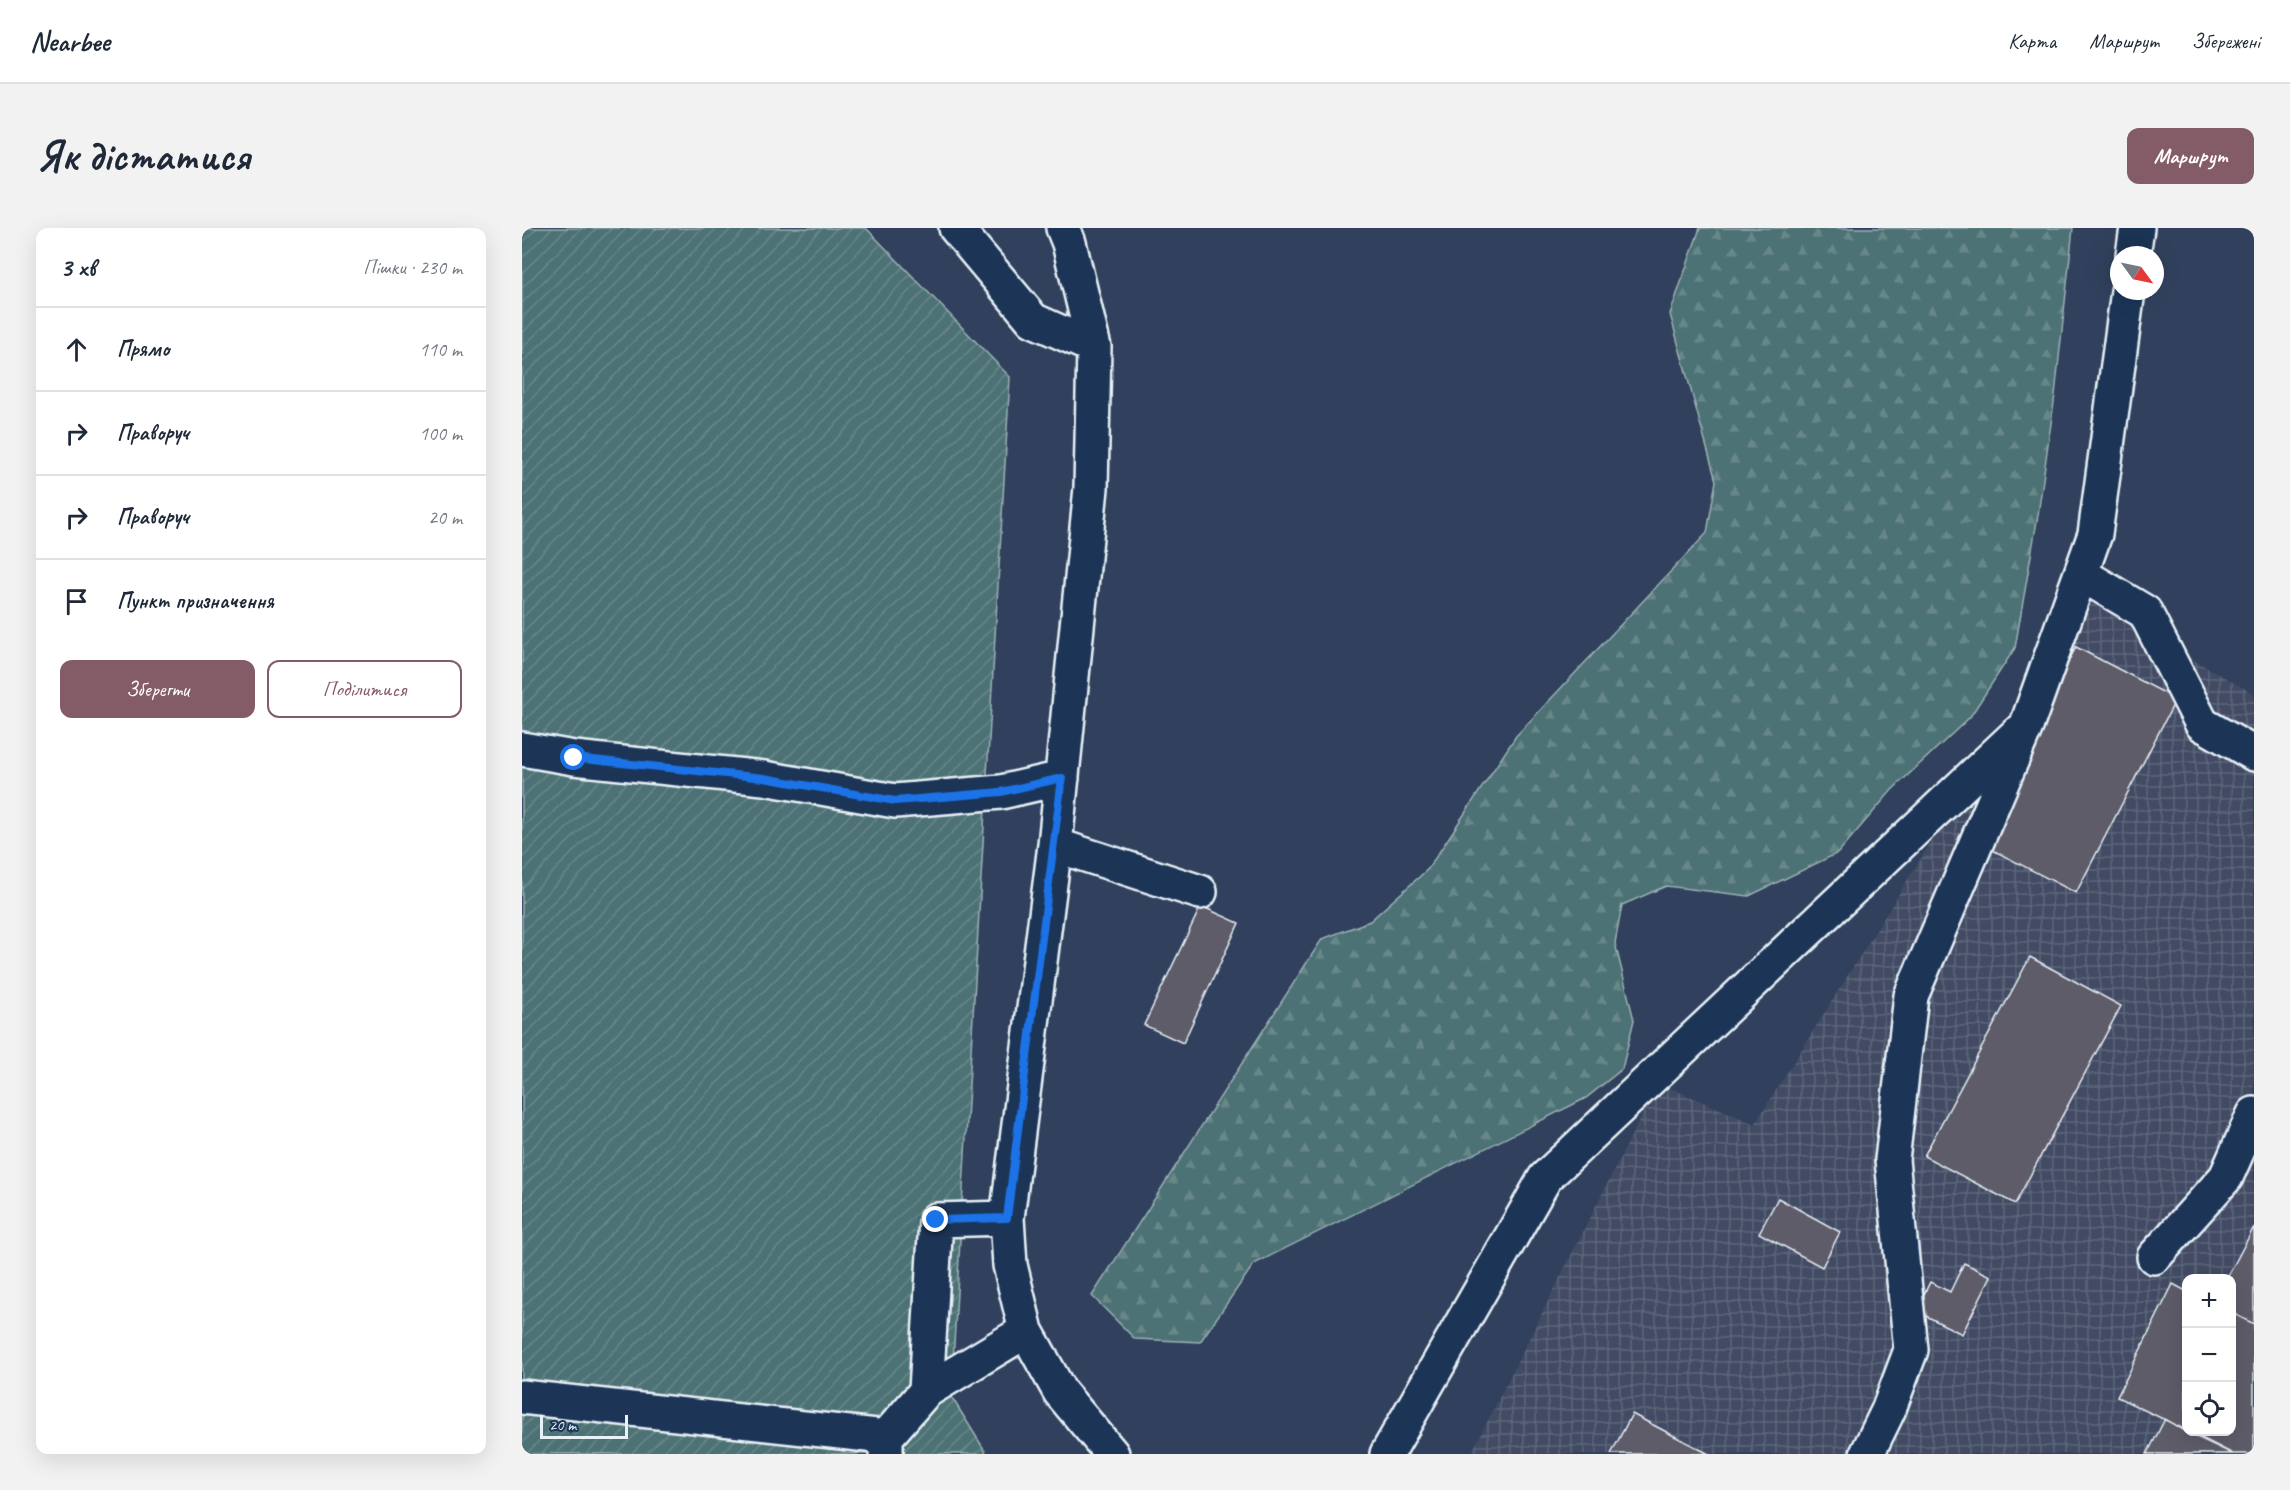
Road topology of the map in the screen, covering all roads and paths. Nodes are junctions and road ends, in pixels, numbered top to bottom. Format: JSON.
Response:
{"nodes":[{"id":1,"x":956,"y":228,"type":"edge"},
{"id":2,"x":1063,"y":228,"type":"edge"},
{"id":3,"x":2137,"y":228,"type":"edge"},
{"id":4,"x":2134,"y":246,"type":"edge"},
{"id":5,"x":2127,"y":300,"type":"edge"},
{"id":6,"x":1094,"y":347,"type":"junction"},
{"id":7,"x":2081,"y":574,"type":"junction"},
{"id":8,"x":2027,"y":724,"type":"junction"},
{"id":9,"x":522,"y":748,"type":"edge"},
{"id":10,"x":2254,"y":754,"type":"edge"},
{"id":11,"x":1062,"y":778,"type":"junction"},
{"id":12,"x":1055,"y":845,"type":"junction"},
{"id":13,"x":1200,"y":892,"type":"dead end"},
{"id":14,"x":2254,"y":1114,"type":"edge"},
{"id":15,"x":1007,"y":1218,"type":"junction"},
{"id":16,"x":2154,"y":1257,"type":"dead end"},
{"id":17,"x":1026,"y":1331,"type":"junction"},
{"id":18,"x":926,"y":1391,"type":"junction"},
{"id":19,"x":522,"y":1397,"type":"edge"},
{"id":20,"x":886,"y":1445,"type":"edge"},
{"id":21,"x":1112,"y":1454,"type":"edge"},
{"id":22,"x":1387,"y":1454,"type":"edge"},
{"id":23,"x":1867,"y":1454,"type":"edge"}],
"edges":[{"from":1,"to":6,"type":"street"},
{"from":2,"to":6,"type":"street"},
{"from":3,"to":4,"type":"street"},
{"from":5,"to":7,"type":"street"},
{"from":6,"to":11,"type":"street"},
{"from":7,"to":8,"type":"street"},
{"from":7,"to":10,"type":"street"},
{"from":8,"to":22,"type":"street"},
{"from":8,"to":23,"type":"street"},
{"from":9,"to":11,"type":"street"},
{"from":11,"to":12,"type":"street"},
{"from":12,"to":13,"type":"street"},
{"from":12,"to":15,"type":"street"},
{"from":14,"to":16,"type":"street"},
{"from":15,"to":17,"type":"street"},
{"from":15,"to":18,"type":"street"},
{"from":17,"to":18,"type":"street"},
{"from":17,"to":21,"type":"street"},
{"from":18,"to":20,"type":"street"},
{"from":19,"to":20,"type":"street"}]}
